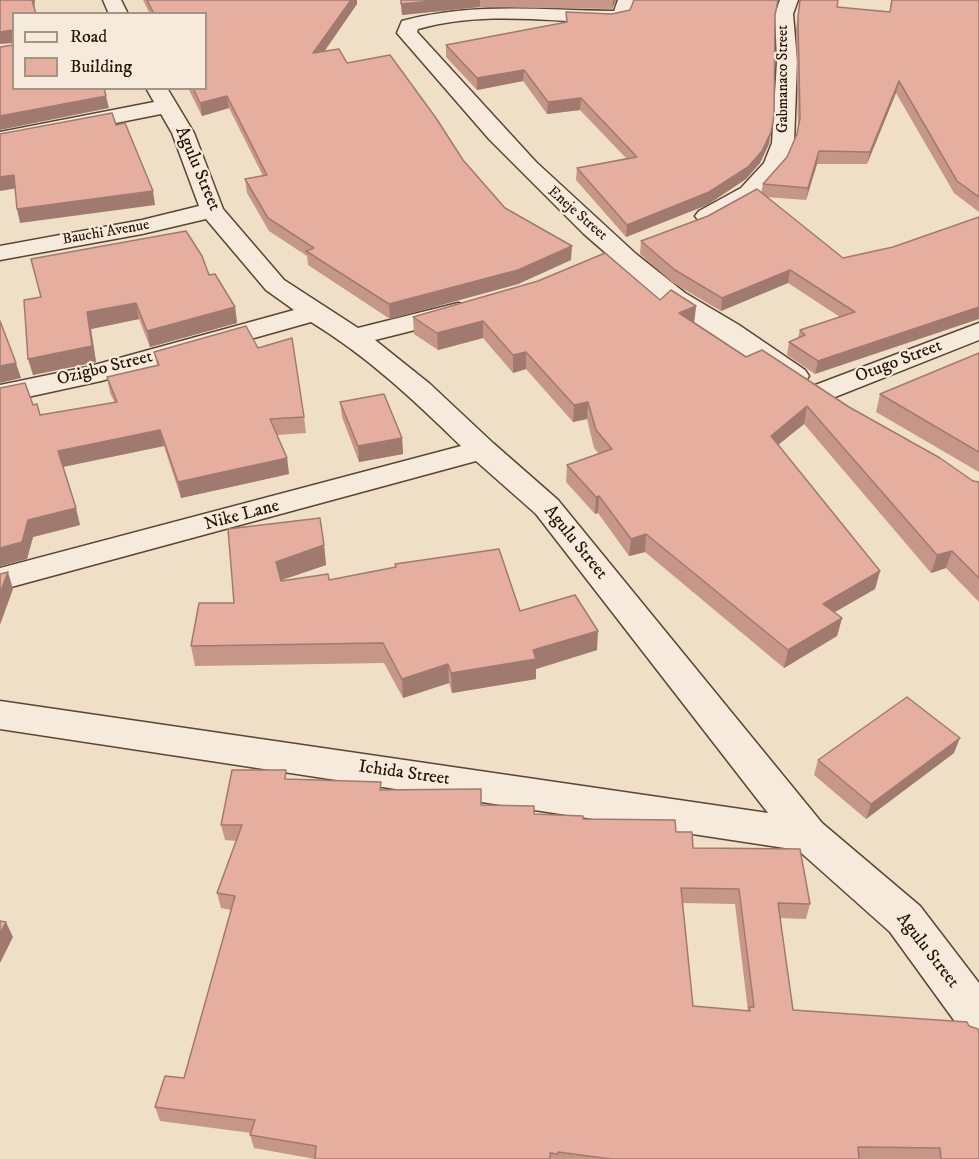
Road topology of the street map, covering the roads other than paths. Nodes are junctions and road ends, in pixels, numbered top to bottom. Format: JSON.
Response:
{"nodes":[{"id":1,"x":627,"y":0,"type":"edge"},
{"id":2,"x":789,"y":0,"type":"edge"},
{"id":3,"x":162,"y":97,"type":"edge"},
{"id":4,"x":0,"y":139,"type":"edge"},
{"id":5,"x":212,"y":210,"type":"junction"},
{"id":6,"x":687,"y":224,"type":"edge"},
{"id":7,"x":629,"y":247,"type":"junction"},
{"id":8,"x":0,"y":254,"type":"edge"},
{"id":9,"x":593,"y":263,"type":"edge"},
{"id":10,"x":484,"y":303,"type":"edge"},
{"id":11,"x":314,"y":313,"type":"junction"},
{"id":12,"x":979,"y":332,"type":"edge"},
{"id":13,"x":354,"y":337,"type":"junction"},
{"id":14,"x":820,"y":393,"type":"junction"},
{"id":15,"x":0,"y":394,"type":"edge"},
{"id":16,"x":849,"y":410,"type":"edge"},
{"id":17,"x":482,"y":450,"type":"junction"},
{"id":18,"x":0,"y":579,"type":"edge"},
{"id":19,"x":0,"y":715,"type":"edge"},
{"id":20,"x":808,"y":835,"type":"junction"},
{"id":21,"x":977,"y":1014,"type":"edge"}],
"edges":[{"from":1,"to":7,"type":"street","name":"Eneje Street"},
{"from":2,"to":6,"type":"street","name":"Gabmanaco Street"},
{"from":3,"to":4,"type":"street"},
{"from":3,"to":5,"type":"street","name":"Agulu Street"},
{"from":5,"to":8,"type":"street","name":"Bauchi Avenue"},
{"from":5,"to":11,"type":"street","name":"Agulu Street"},
{"from":7,"to":9,"type":"street"},
{"from":7,"to":14,"type":"street","name":"Eneje Street"},
{"from":10,"to":13,"type":"street"},
{"from":11,"to":13,"type":"street","name":"Agulu Street"},
{"from":11,"to":15,"type":"street","name":"Ozigbo Street"},
{"from":12,"to":14,"type":"street","name":"Otugo Street"},
{"from":13,"to":17,"type":"street","name":"Agulu Street"},
{"from":14,"to":16,"type":"street","name":"Eneje Street"},
{"from":17,"to":18,"type":"street","name":"Nike Lane"},
{"from":17,"to":20,"type":"street","name":"Agulu Street"},
{"from":19,"to":20,"type":"street","name":"Ichida Street"},
{"from":20,"to":21,"type":"street","name":"Agulu Street"}]}
